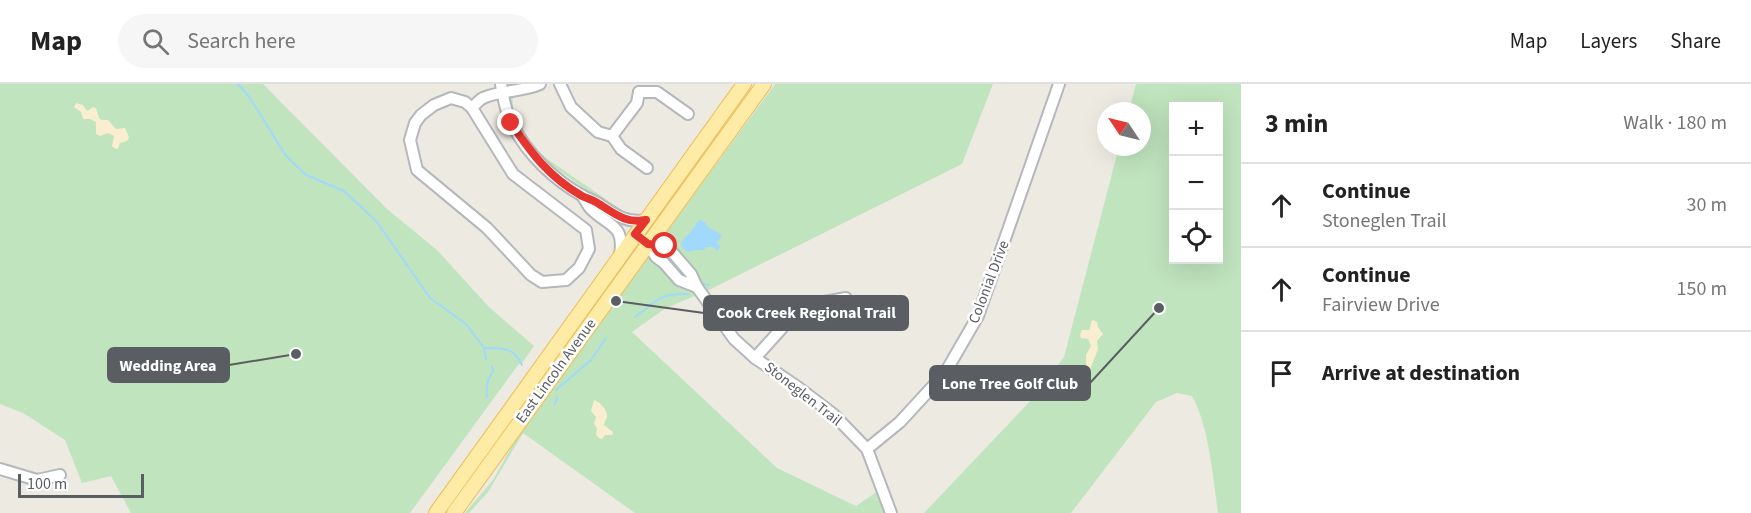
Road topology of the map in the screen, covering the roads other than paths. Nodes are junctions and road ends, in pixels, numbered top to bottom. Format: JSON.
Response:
{"nodes":[{"id":1,"x":540,"y":84,"type":"edge"},
{"id":2,"x":560,"y":84,"type":"edge"},
{"id":3,"x":744,"y":84,"type":"edge"},
{"id":4,"x":764,"y":84,"type":"edge"},
{"id":5,"x":1059,"y":84,"type":"edge"},
{"id":6,"x":502,"y":88,"type":"edge"},
{"id":7,"x":635,"y":88,"type":"edge"},
{"id":8,"x":472,"y":108,"type":"junction"},
{"id":9,"x":688,"y":114,"type":"dead end"},
{"id":10,"x":612,"y":135,"type":"junction"},
{"id":11,"x":647,"y":168,"type":"dead end"},
{"id":12,"x":583,"y":196,"type":"junction"},
{"id":13,"x":646,"y":220,"type":"junction"},
{"id":14,"x":635,"y":234,"type":"junction"},
{"id":15,"x":648,"y":244,"type":"junction"},
{"id":16,"x":620,"y":256,"type":"junction"},
{"id":17,"x":846,"y":298,"type":"dead end"},
{"id":18,"x":755,"y":358,"type":"junction"},
{"id":19,"x":867,"y":449,"type":"junction"},
{"id":20,"x":0,"y":469,"type":"edge"},
{"id":21,"x":60,"y":475,"type":"dead end"},
{"id":22,"x":436,"y":513,"type":"edge"},
{"id":23,"x":454,"y":513,"type":"edge"},
{"id":24,"x":891,"y":513,"type":"edge"}],
"edges":[{"from":1,"to":6,"type":"street"},
{"from":2,"to":10,"type":"street"},
{"from":3,"to":13,"type":"main road","name":"East Lincoln Avenue"},
{"from":4,"to":15,"type":"main road","name":"East Lincoln Avenue"},
{"from":5,"to":19,"type":"street","name":"Colonial Drive"},
{"from":6,"to":8,"type":"street"},
{"from":6,"to":12,"type":"street"},
{"from":7,"to":9,"type":"street"},
{"from":7,"to":10,"type":"street"},
{"from":8,"to":8,"type":"street"},
{"from":10,"to":11,"type":"street"},
{"from":12,"to":13,"type":"street"},
{"from":12,"to":16,"type":"street"},
{"from":13,"to":14,"type":"main road","name":"East Lincoln Avenue"},
{"from":14,"to":15,"type":"street","name":"Stoneglen Trail"},
{"from":14,"to":16,"type":"main road","name":"East Lincoln Avenue"},
{"from":15,"to":18,"type":"street","name":"Stoneglen Trail"},
{"from":15,"to":23,"type":"main road","name":"East Lincoln Avenue"},
{"from":16,"to":22,"type":"main road","name":"East Lincoln Avenue"},
{"from":17,"to":18,"type":"street"},
{"from":18,"to":19,"type":"street","name":"Stoneglen Trail"},
{"from":19,"to":24,"type":"street","name":"Stoneglen Trail"},
{"from":20,"to":21,"type":"street"}]}
